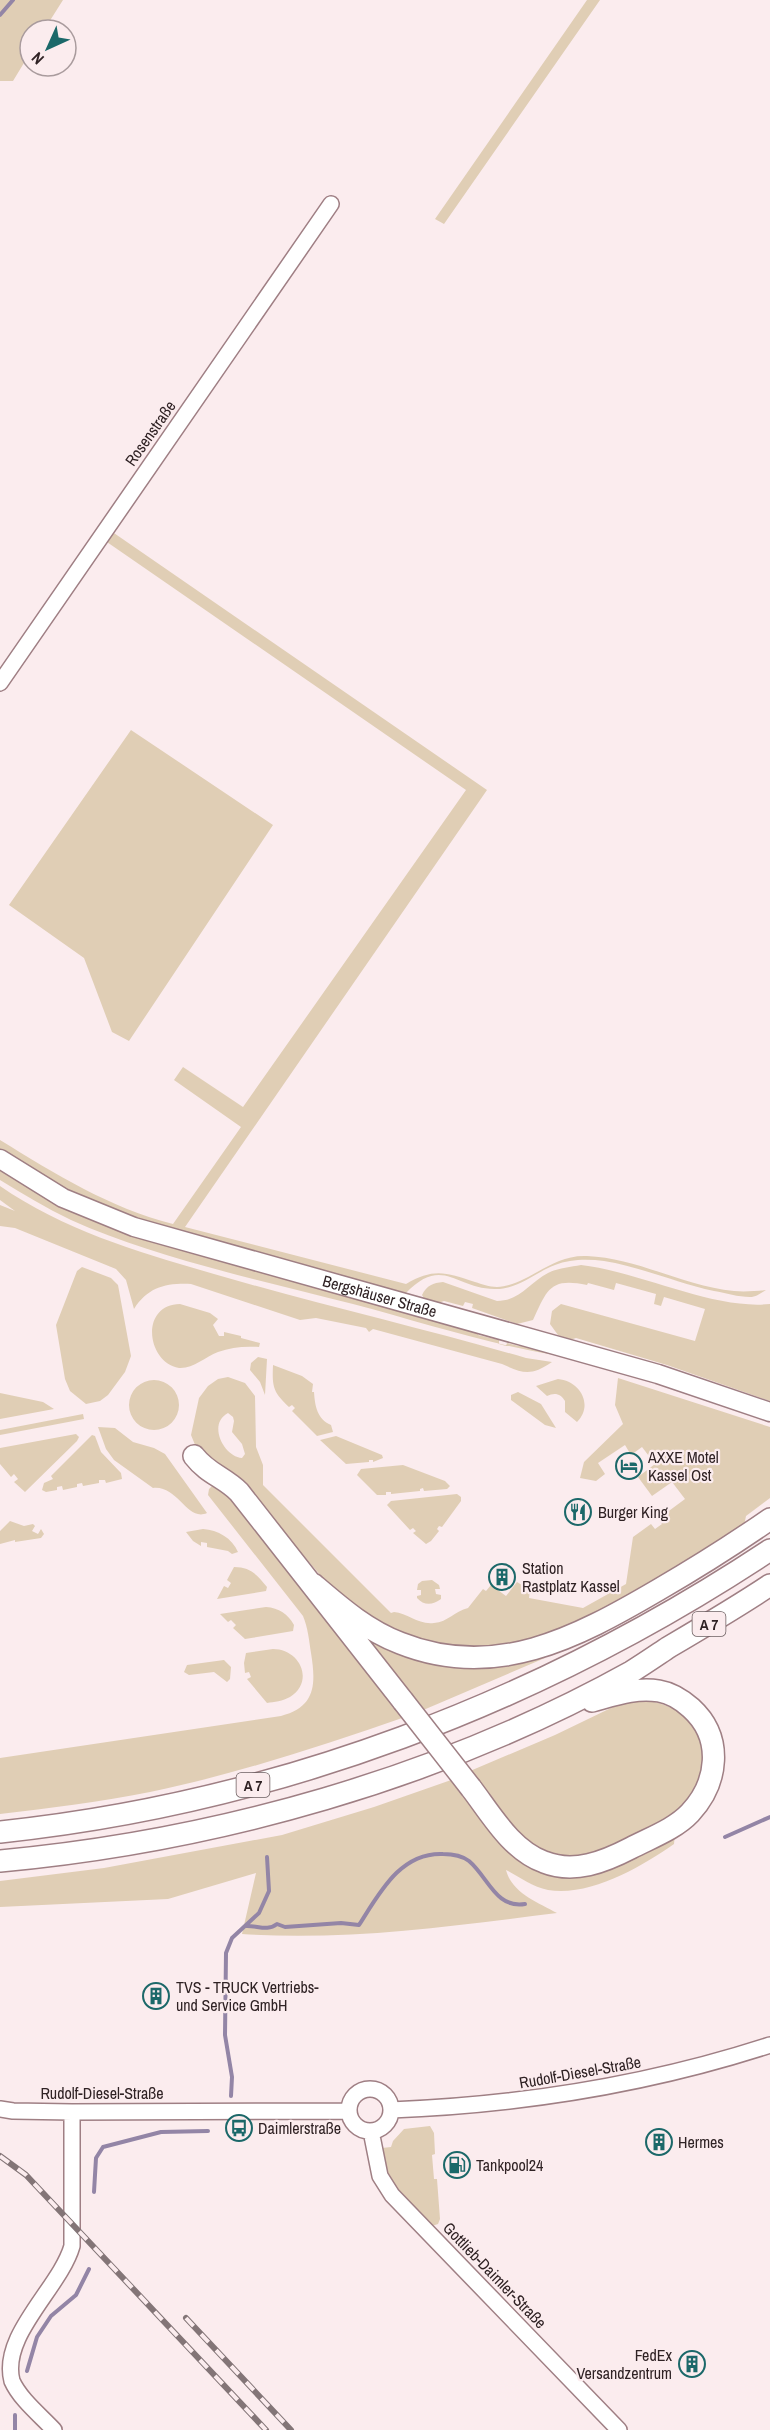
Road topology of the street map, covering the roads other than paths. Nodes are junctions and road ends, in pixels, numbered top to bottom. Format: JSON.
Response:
{"nodes":[{"id":1,"x":331,"y":204,"type":"dead end"},
{"id":2,"x":0,"y":683,"type":"edge"},
{"id":3,"x":0,"y":1159,"type":"edge"},
{"id":4,"x":770,"y":1412,"type":"edge"},
{"id":5,"x":194,"y":1456,"type":"dead end"},
{"id":6,"x":770,"y":1519,"type":"edge"},
{"id":7,"x":770,"y":1550,"type":"edge"},
{"id":8,"x":313,"y":1584,"type":"junction"},
{"id":9,"x":770,"y":1585,"type":"edge"},
{"id":10,"x":551,"y":1712,"type":"junction"},
{"id":11,"x":0,"y":1832,"type":"edge"},
{"id":12,"x":0,"y":1861,"type":"edge"},
{"id":13,"x":770,"y":2045,"type":"edge"},
{"id":14,"x":0,"y":2109,"type":"edge"},
{"id":15,"x":391,"y":2110,"type":"junction"},
{"id":16,"x":349,"y":2111,"type":"junction"},
{"id":17,"x":72,"y":2112,"type":"junction"},
{"id":18,"x":371,"y":2131,"type":"junction"},
{"id":19,"x":54,"y":2430,"type":"edge"},
{"id":20,"x":619,"y":2430,"type":"edge"}],
"edges":[{"from":1,"to":2,"type":"street","name":"Rosenstraße"},
{"from":3,"to":4,"type":"main road","name":"Bergshäuser Straße"},
{"from":5,"to":8,"type":"highway"},
{"from":6,"to":8,"type":"highway"},
{"from":7,"to":11,"type":"highway","number":"A 7"},
{"from":8,"to":10,"type":"highway","bridge":true},
{"from":9,"to":10,"type":"highway","number":"A 7"},
{"from":10,"to":12,"type":"highway","number":"A 7"},
{"from":13,"to":15,"type":"street","name":"Rudolf-Diesel-Straße"},
{"from":14,"to":17,"type":"street","name":"Rudolf-Diesel-Straße"},
{"from":15,"to":16,"type":"street"},
{"from":15,"to":18,"type":"street"},
{"from":16,"to":17,"type":"street","name":"Rudolf-Diesel-Straße"},
{"from":16,"to":18,"type":"street"},
{"from":17,"to":19,"type":"street"},
{"from":18,"to":20,"type":"street","name":"Gottlieb-Daimler-Straße"}]}
